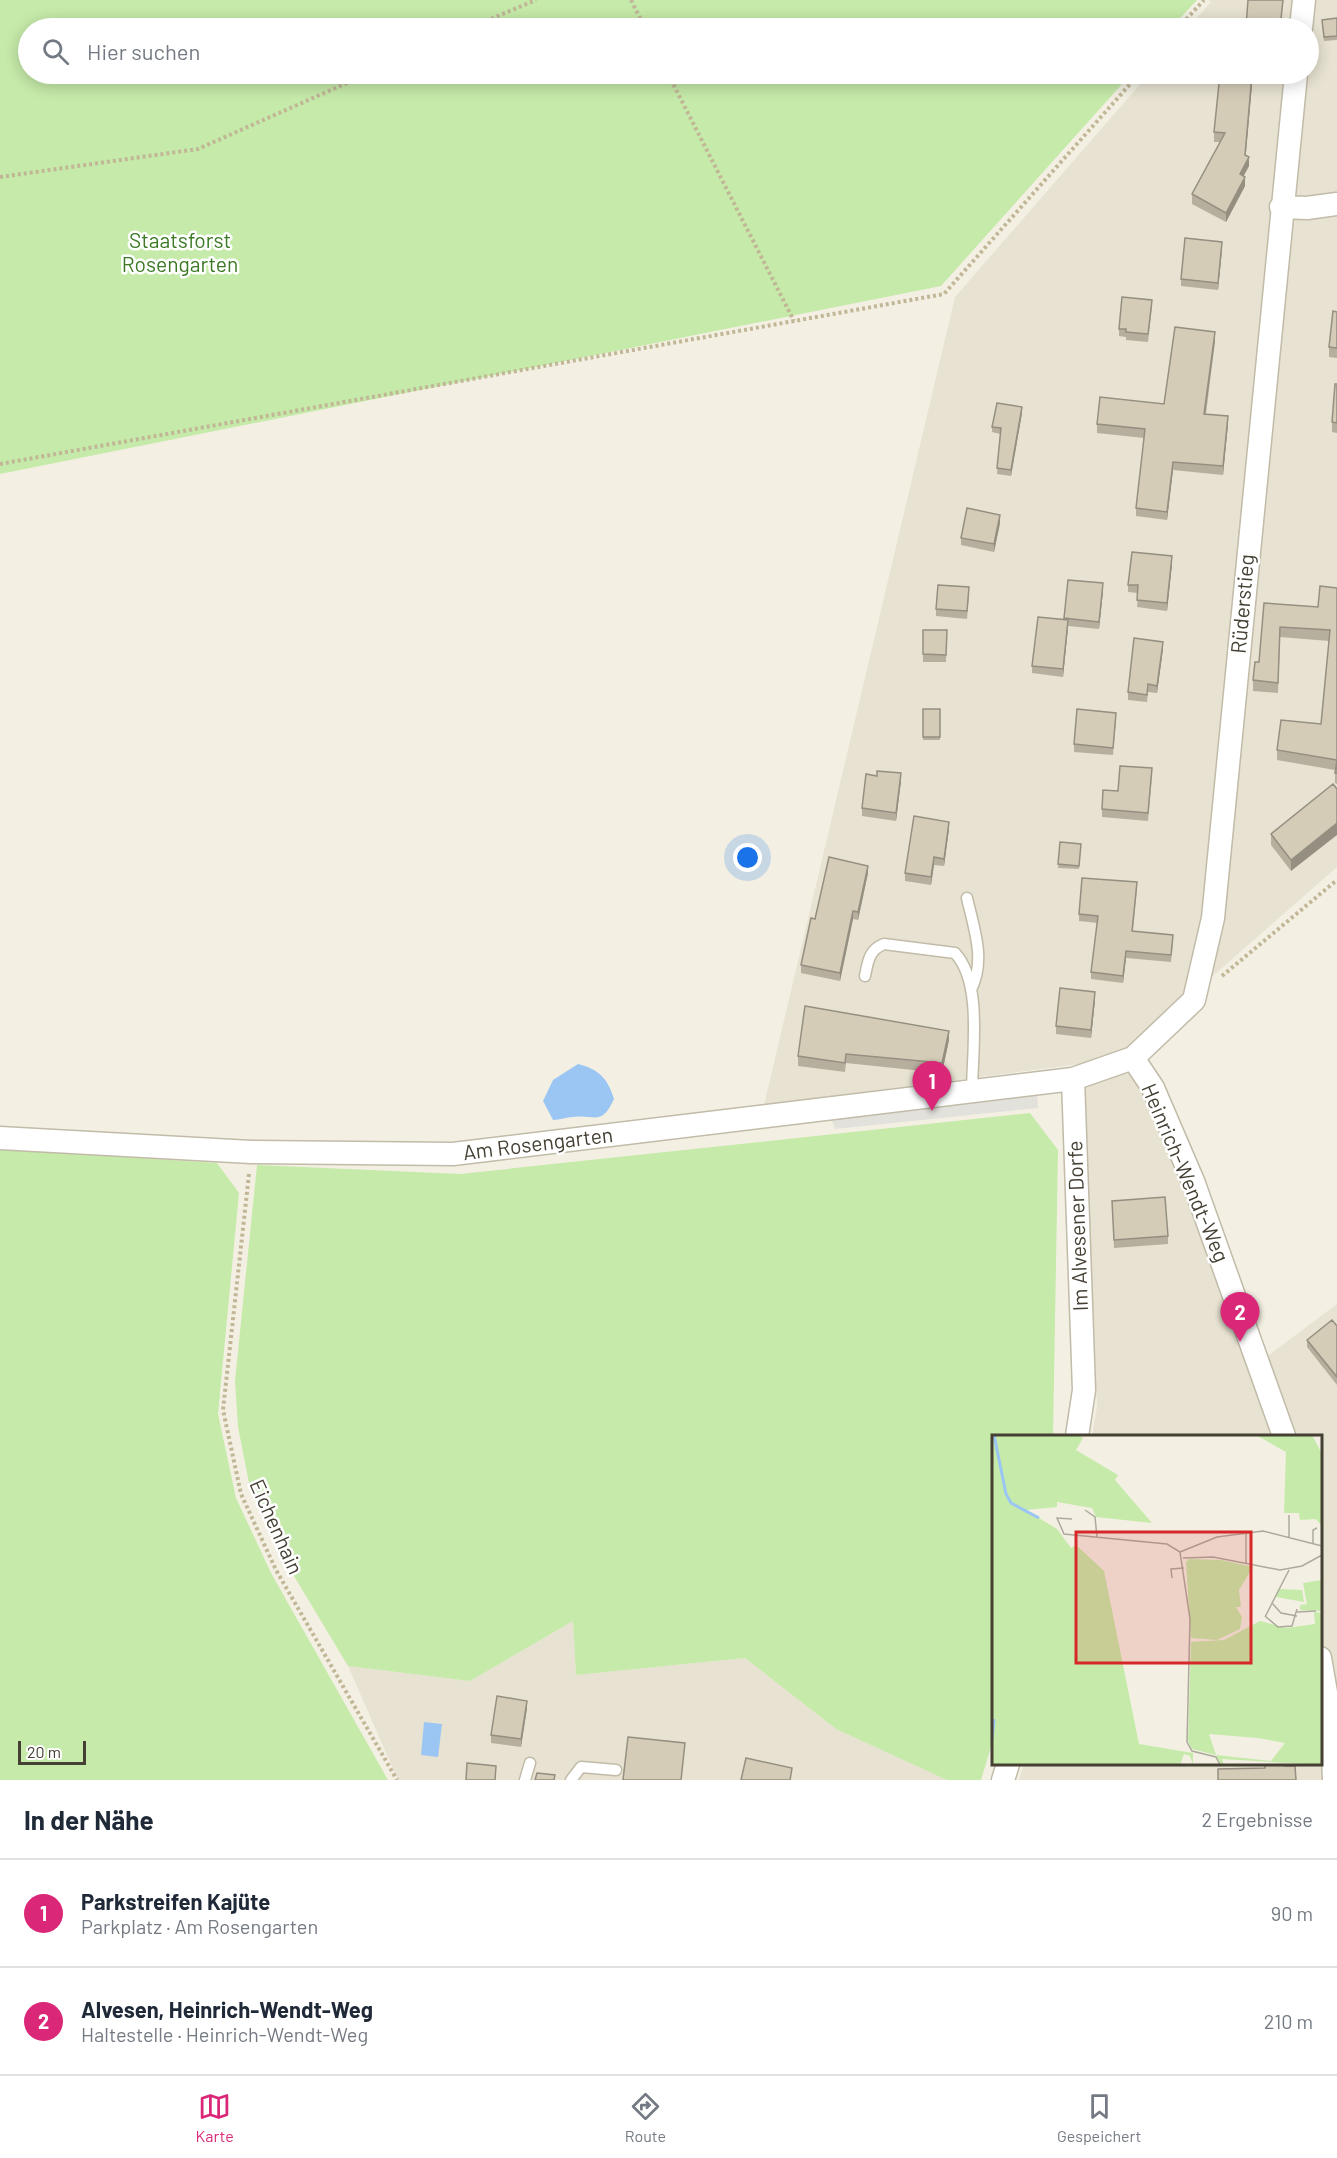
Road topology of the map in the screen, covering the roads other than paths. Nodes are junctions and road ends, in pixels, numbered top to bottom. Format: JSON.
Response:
{"nodes":[{"id":1,"x":1304,"y":0,"type":"edge"},
{"id":2,"x":1302,"y":18,"type":"edge"},
{"id":3,"x":1295,"y":84,"type":"edge"},
{"id":4,"x":1337,"y":204,"type":"edge"},
{"id":5,"x":1281,"y":207,"type":"junction"},
{"id":6,"x":967,"y":898,"type":"dead end"},
{"id":7,"x":865,"y":976,"type":"dead end"},
{"id":8,"x":971,"y":990,"type":"junction"},
{"id":9,"x":1194,"y":1000,"type":"joint"},
{"id":10,"x":1133,"y":1058,"type":"junction"},
{"id":11,"x":1073,"y":1079,"type":"junction"},
{"id":12,"x":972,"y":1092,"type":"junction"},
{"id":13,"x":0,"y":1138,"type":"edge"},
{"id":14,"x":1077,"y":1435,"type":"edge"},
{"id":15,"x":1283,"y":1435,"type":"edge"},
{"id":16,"x":1322,"y":1681,"type":"edge"},
{"id":17,"x":1326,"y":1727,"type":"edge"},
{"id":18,"x":530,"y":1763,"type":"dead end"},
{"id":19,"x":1008,"y":1765,"type":"edge"},
{"id":20,"x":616,"y":1770,"type":"dead end"},
{"id":21,"x":525,"y":1780,"type":"edge"},
{"id":22,"x":572,"y":1780,"type":"edge"},
{"id":23,"x":1003,"y":1780,"type":"edge"},
{"id":24,"x":1334,"y":1780,"type":"edge"}],
"edges":[{"from":1,"to":2,"type":"street"},
{"from":3,"to":5,"type":"street","name":"Rüderstieg"},
{"from":4,"to":5,"type":"street"},
{"from":5,"to":9,"type":"street","name":"Rüderstieg"},
{"from":6,"to":8,"type":"lane"},
{"from":7,"to":8,"type":"lane"},
{"from":8,"to":12,"type":"lane"},
{"from":9,"to":10,"type":"street","name":"Heinrich-Wendt-Weg"},
{"from":10,"to":11,"type":"street"},
{"from":10,"to":15,"type":"street","name":"Heinrich-Wendt-Weg"},
{"from":11,"to":12,"type":"street","name":"Am Rosengarten"},
{"from":11,"to":14,"type":"street","name":"Im Alvesener Dorfe"},
{"from":12,"to":13,"type":"street","name":"Am Rosengarten"},
{"from":16,"to":17,"type":"street"},
{"from":17,"to":24,"type":"street"},
{"from":18,"to":21,"type":"lane"},
{"from":19,"to":23,"type":"street"},
{"from":20,"to":22,"type":"lane"}]}
